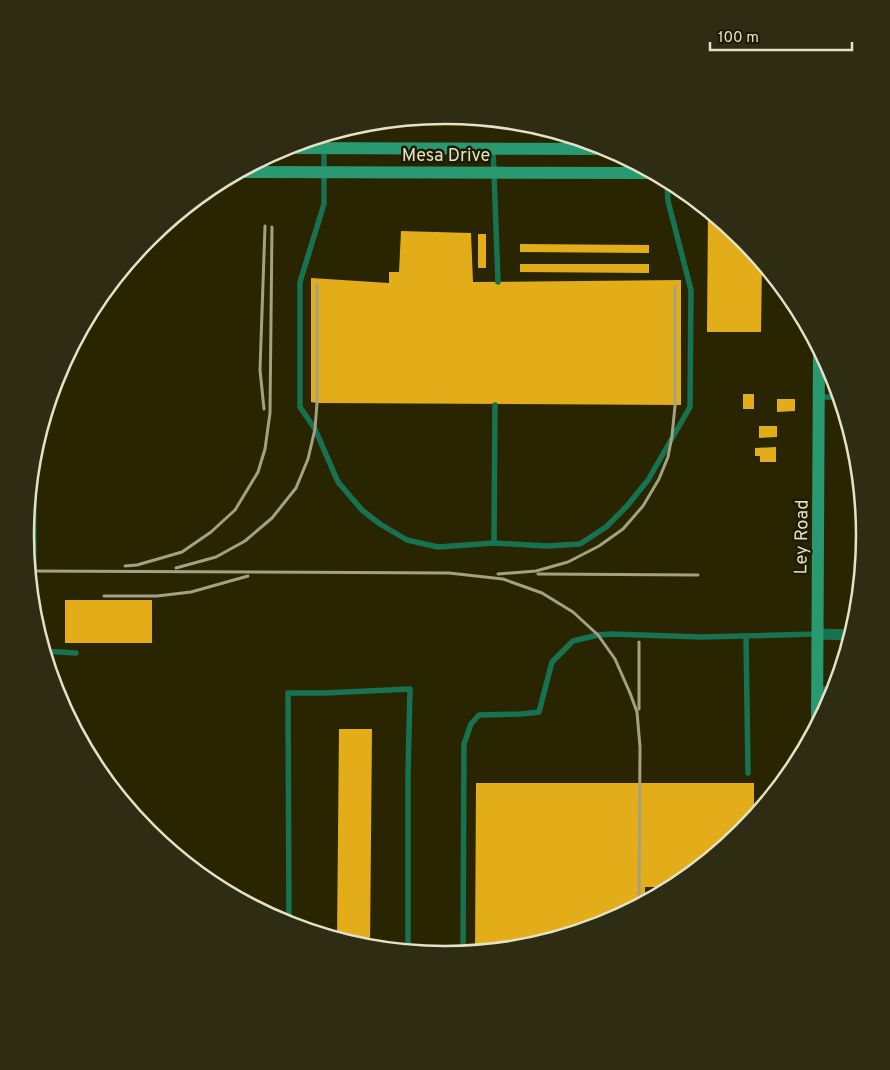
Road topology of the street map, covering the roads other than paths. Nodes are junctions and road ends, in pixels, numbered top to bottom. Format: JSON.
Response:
{"nodes":[{"id":1,"x":310,"y":147,"type":"edge"},
{"id":2,"x":324,"y":148,"type":"junction"},
{"id":3,"x":492,"y":148,"type":"junction"},
{"id":4,"x":583,"y":148,"type":"edge"},
{"id":5,"x":252,"y":172,"type":"edge"},
{"id":6,"x":325,"y":172,"type":"junction"},
{"id":7,"x":494,"y":172,"type":"junction"},
{"id":8,"x":640,"y":173,"type":"edge"},
{"id":9,"x":668,"y":190,"type":"edge"},
{"id":10,"x":498,"y":282,"type":"dead end"},
{"id":11,"x":819,"y":364,"type":"edge"},
{"id":12,"x":819,"y":397,"type":"junction"},
{"id":13,"x":832,"y":397,"type":"edge"},
{"id":14,"x":495,"y":405,"type":"dead end"},
{"id":15,"x":494,"y":543,"type":"junction"},
{"id":16,"x":817,"y":634,"type":"junction"},
{"id":17,"x":844,"y":634,"type":"edge"},
{"id":18,"x":746,"y":636,"type":"junction"},
{"id":19,"x":51,"y":651,"type":"edge"},
{"id":20,"x":76,"y":653,"type":"dead end"},
{"id":21,"x":817,"y":689,"type":"junction"},
{"id":22,"x":826,"y":689,"type":"edge"},
{"id":23,"x":817,"y":710,"type":"edge"},
{"id":24,"x":748,"y":773,"type":"dead end"},
{"id":25,"x":289,"y":915,"type":"edge"},
{"id":26,"x":408,"y":944,"type":"edge"},
{"id":27,"x":464,"y":945,"type":"edge"}],
"edges":[{"from":1,"to":2,"type":"main road","name":"Mesa Drive"},
{"from":2,"to":3,"type":"main road","name":"Mesa Drive"},
{"from":2,"to":6,"type":"lane"},
{"from":3,"to":4,"type":"main road","name":"Mesa Drive"},
{"from":3,"to":7,"type":"lane"},
{"from":5,"to":6,"type":"main road","name":"Mesa Drive"},
{"from":6,"to":7,"type":"main road","name":"Mesa Drive"},
{"from":6,"to":15,"type":"lane"},
{"from":7,"to":8,"type":"main road","name":"Mesa Drive"},
{"from":7,"to":10,"type":"lane"},
{"from":9,"to":15,"type":"lane"},
{"from":11,"to":12,"type":"main road","name":"Ley Road"},
{"from":12,"to":13,"type":"lane"},
{"from":12,"to":16,"type":"main road","name":"Ley Road"},
{"from":14,"to":15,"type":"lane"},
{"from":16,"to":17,"type":"street"},
{"from":16,"to":18,"type":"lane"},
{"from":16,"to":21,"type":"main road","name":"Ley Road"},
{"from":18,"to":24,"type":"lane"},
{"from":18,"to":27,"type":"lane"},
{"from":19,"to":20,"type":"lane"},
{"from":21,"to":22,"type":"lane"},
{"from":21,"to":23,"type":"main road","name":"Ley Road"},
{"from":25,"to":26,"type":"lane"}]}
